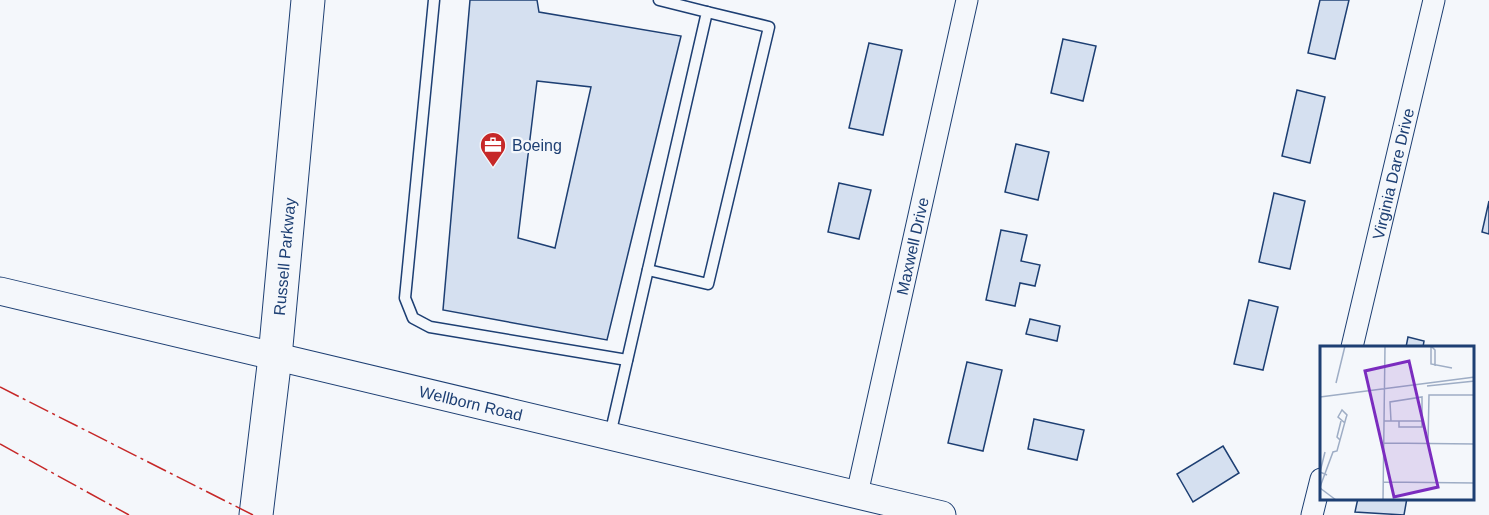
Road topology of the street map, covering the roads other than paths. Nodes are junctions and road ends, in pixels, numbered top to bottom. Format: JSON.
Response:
{"nodes":[{"id":1,"x":308,"y":0,"type":"edge"},
{"id":2,"x":434,"y":0,"type":"edge"},
{"id":3,"x":659,"y":0,"type":"edge"},
{"id":4,"x":965,"y":0,"type":"edge"},
{"id":5,"x":1434,"y":0,"type":"edge"},
{"id":6,"x":707,"y":12,"type":"junction"},
{"id":7,"x":648,"y":270,"type":"junction"},
{"id":8,"x":0,"y":291,"type":"edge"},
{"id":9,"x":1352,"y":346,"type":"edge"},
{"id":10,"x":275,"y":357,"type":"junction"},
{"id":11,"x":627,"y":360,"type":"junction"},
{"id":12,"x":610,"y":435,"type":"junction"},
{"id":13,"x":1320,"y":483,"type":"edge"},
{"id":14,"x":857,"y":494,"type":"junction"},
{"id":15,"x":256,"y":515,"type":"edge"},
{"id":16,"x":942,"y":515,"type":"edge"},
{"id":17,"x":1312,"y":515,"type":"edge"}],
"edges":[{"from":1,"to":10,"type":"main road","name":"Russell Parkway"},
{"from":2,"to":11,"type":"lane"},
{"from":3,"to":6,"type":"lane"},
{"from":4,"to":14,"type":"street","name":"Maxwell Drive"},
{"from":5,"to":9,"type":"street","name":"Virginia Dare Drive"},
{"from":6,"to":7,"type":"lane"},
{"from":6,"to":7,"type":"lane"},
{"from":7,"to":11,"type":"lane"},
{"from":8,"to":10,"type":"street","name":"Wellborn Road"},
{"from":10,"to":12,"type":"street","name":"Wellborn Road"},
{"from":10,"to":15,"type":"main road","name":"Russell Parkway"},
{"from":11,"to":12,"type":"lane"},
{"from":12,"to":14,"type":"street","name":"Wellborn Road"},
{"from":13,"to":17,"type":"street"},
{"from":14,"to":16,"type":"street","name":"Wellborn Road"}]}
